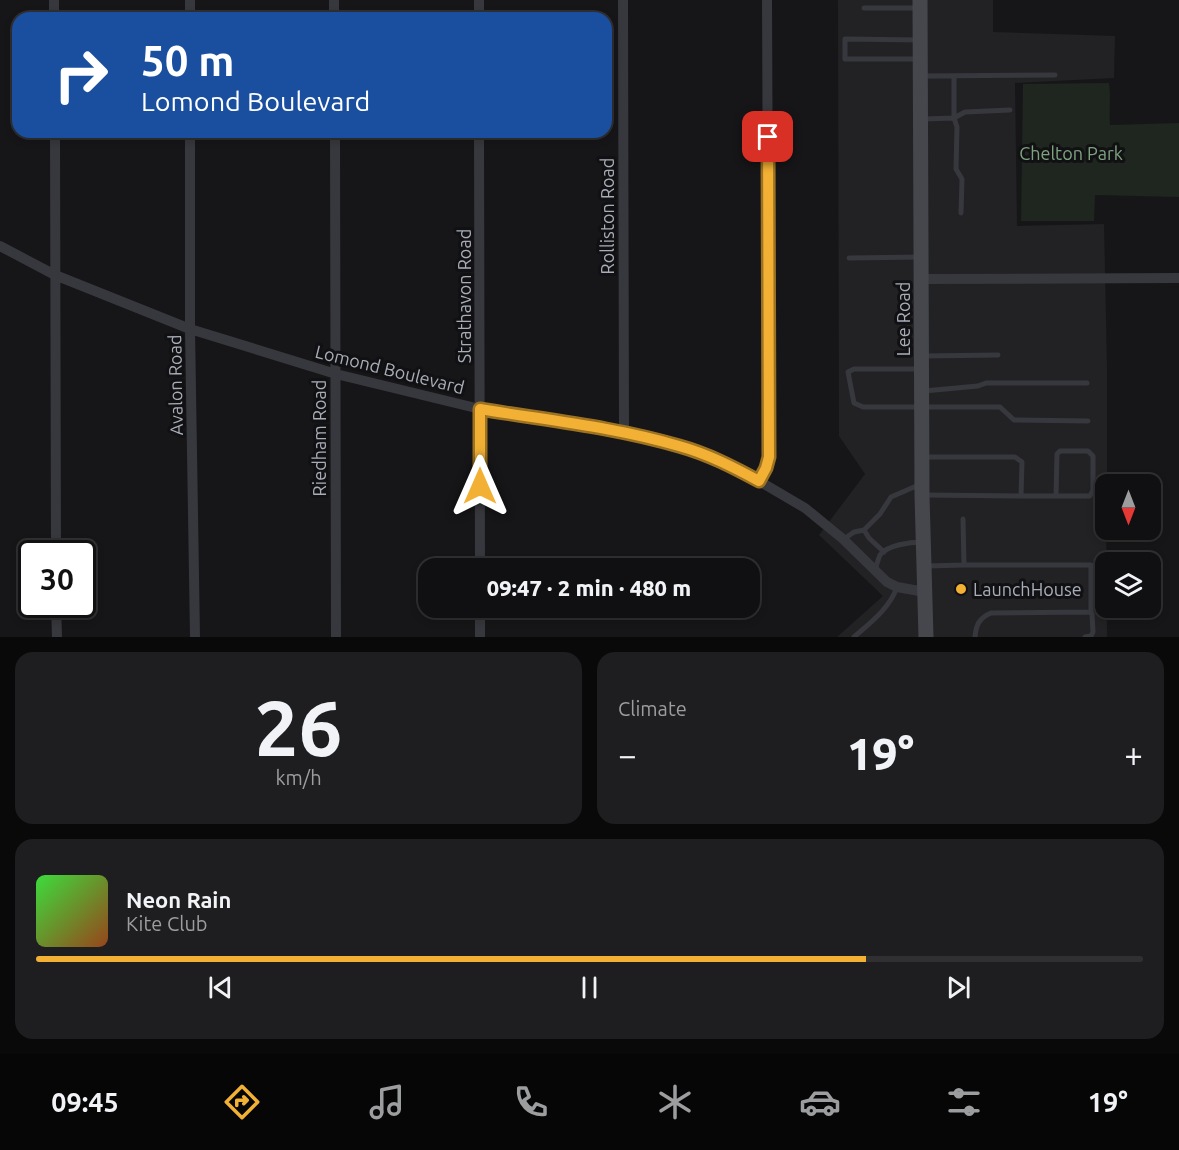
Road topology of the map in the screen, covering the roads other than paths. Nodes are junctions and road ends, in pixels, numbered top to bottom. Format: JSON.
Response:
{"nodes":[{"id":1,"x":623,"y":0,"type":"edge"},
{"id":2,"x":767,"y":0,"type":"edge"},
{"id":3,"x":920,"y":4,"type":"edge"},
{"id":4,"x":864,"y":8,"type":"dead end"},
{"id":5,"x":921,"y":40,"type":"junction"},
{"id":6,"x":921,"y":59,"type":"junction"},
{"id":7,"x":1055,"y":75,"type":"dead end"},
{"id":8,"x":921,"y":76,"type":"junction"},
{"id":9,"x":954,"y":76,"type":"junction"},
{"id":10,"x":1010,"y":110,"type":"dead end"},
{"id":11,"x":954,"y":118,"type":"junction"},
{"id":12,"x":921,"y":119,"type":"junction"},
{"id":13,"x":55,"y":138,"type":"edge"},
{"id":14,"x":190,"y":138,"type":"edge"},
{"id":15,"x":335,"y":138,"type":"edge"},
{"id":16,"x":479,"y":138,"type":"edge"},
{"id":17,"x":961,"y":213,"type":"dead end"},
{"id":18,"x":0,"y":246,"type":"edge"},
{"id":19,"x":922,"y":257,"type":"junction"},
{"id":20,"x":849,"y":258,"type":"dead end"},
{"id":21,"x":55,"y":275,"type":"junction"},
{"id":22,"x":1179,"y":278,"type":"edge"},
{"id":23,"x":922,"y":279,"type":"junction"},
{"id":24,"x":190,"y":329,"type":"junction"},
{"id":25,"x":999,"y":355,"type":"dead end"},
{"id":26,"x":922,"y":362,"type":"junction"},
{"id":27,"x":336,"y":374,"type":"junction"},
{"id":28,"x":1087,"y":383,"type":"dead end"},
{"id":29,"x":922,"y":399,"type":"junction"},
{"id":30,"x":480,"y":409,"type":"junction"},
{"id":31,"x":1088,"y":422,"type":"dead end"},
{"id":32,"x":624,"y":433,"type":"junction"},
{"id":33,"x":922,"y":457,"type":"junction"},
{"id":34,"x":759,"y":481,"type":"junction"},
{"id":35,"x":922,"y":489,"type":"junction"},
{"id":36,"x":1022,"y":496,"type":"junction"},
{"id":37,"x":1056,"y":496,"type":"junction"},
{"id":38,"x":963,"y":519,"type":"dead end"},
{"id":39,"x":864,"y":530,"type":"junction"},
{"id":40,"x":843,"y":539,"type":"junction"},
{"id":41,"x":56,"y":540,"type":"edge"},
{"id":42,"x":923,"y":542,"type":"junction"},
{"id":43,"x":884,"y":552,"type":"junction"},
{"id":44,"x":480,"y":558,"type":"edge"},
{"id":45,"x":964,"y":565,"type":"junction"},
{"id":46,"x":924,"y":566,"type":"junction"},
{"id":47,"x":875,"y":571,"type":"junction"},
{"id":48,"x":897,"y":587,"type":"junction"},
{"id":49,"x":925,"y":591,"type":"junction"},
{"id":50,"x":1091,"y":612,"type":"junction"},
{"id":51,"x":56,"y":618,"type":"edge"},
{"id":52,"x":480,"y":618,"type":"edge"},
{"id":53,"x":57,"y":637,"type":"edge"},
{"id":54,"x":195,"y":637,"type":"edge"},
{"id":55,"x":336,"y":637,"type":"edge"},
{"id":56,"x":480,"y":637,"type":"edge"},
{"id":57,"x":854,"y":637,"type":"edge"},
{"id":58,"x":926,"y":637,"type":"edge"},
{"id":59,"x":975,"y":637,"type":"edge"},
{"id":60,"x":1085,"y":637,"type":"edge"}],
"edges":[{"from":1,"to":32,"type":"street","name":"Rolliston Road"},
{"from":2,"to":34,"type":"street"},
{"from":3,"to":4,"type":"lane"},
{"from":3,"to":5,"type":"main road","name":"Lee Road"},
{"from":5,"to":6,"type":"main road","name":"Lee Road"},
{"from":5,"to":6,"type":"lane"},
{"from":6,"to":8,"type":"main road","name":"Lee Road"},
{"from":7,"to":9,"type":"lane"},
{"from":8,"to":9,"type":"lane"},
{"from":8,"to":12,"type":"main road","name":"Lee Road"},
{"from":9,"to":11,"type":"lane"},
{"from":10,"to":11,"type":"lane"},
{"from":11,"to":12,"type":"lane"},
{"from":11,"to":17,"type":"lane"},
{"from":12,"to":19,"type":"main road","name":"Lee Road"},
{"from":13,"to":21,"type":"street"},
{"from":14,"to":24,"type":"street","name":"Avalon Road"},
{"from":15,"to":27,"type":"street","name":"Riedham Road"},
{"from":16,"to":30,"type":"street","name":"Strathavon Road"},
{"from":18,"to":21,"type":"street","name":"Lomond Boulevard"},
{"from":19,"to":20,"type":"lane"},
{"from":19,"to":23,"type":"main road","name":"Lee Road"},
{"from":21,"to":24,"type":"street","name":"Lomond Boulevard"},
{"from":21,"to":41,"type":"street"},
{"from":22,"to":23,"type":"street"},
{"from":23,"to":26,"type":"main road","name":"Lee Road"},
{"from":24,"to":27,"type":"street","name":"Lomond Boulevard"},
{"from":24,"to":54,"type":"street","name":"Avalon Road"},
{"from":25,"to":26,"type":"lane"},
{"from":26,"to":29,"type":"main road","name":"Lee Road"},
{"from":26,"to":29,"type":"lane"},
{"from":27,"to":30,"type":"street","name":"Lomond Boulevard"},
{"from":27,"to":55,"type":"street","name":"Riedham Road"},
{"from":28,"to":29,"type":"lane"},
{"from":29,"to":31,"type":"lane"},
{"from":29,"to":33,"type":"main road","name":"Lee Road"},
{"from":30,"to":32,"type":"street","name":"Lomond Boulevard"},
{"from":30,"to":44,"type":"street","name":"Strathavon Road"},
{"from":32,"to":34,"type":"street","name":"Lomond Boulevard"},
{"from":33,"to":35,"type":"main road","name":"Lee Road"},
{"from":33,"to":36,"type":"lane"},
{"from":34,"to":40,"type":"street","name":"Lomond Boulevard"},
{"from":35,"to":36,"type":"lane"},
{"from":35,"to":39,"type":"lane"},
{"from":35,"to":42,"type":"main road","name":"Lee Road"},
{"from":36,"to":37,"type":"lane"},
{"from":37,"to":37,"type":"lane"},
{"from":38,"to":45,"type":"lane"},
{"from":39,"to":40,"type":"lane"},
{"from":39,"to":43,"type":"lane"},
{"from":40,"to":47,"type":"street","name":"Lomond Boulevard"},
{"from":42,"to":43,"type":"lane"},
{"from":42,"to":46,"type":"main road","name":"Lee Road"},
{"from":43,"to":47,"type":"lane"},
{"from":45,"to":46,"type":"lane"},
{"from":45,"to":50,"type":"lane"},
{"from":46,"to":49,"type":"main road","name":"Lee Road"},
{"from":47,"to":48,"type":"street","name":"Lomond Boulevard"},
{"from":48,"to":49,"type":"street","name":"Lomond Boulevard"},
{"from":48,"to":57,"type":"lane"},
{"from":49,"to":58,"type":"main road","name":"Lee Road"},
{"from":50,"to":59,"type":"lane"},
{"from":50,"to":60,"type":"lane"},
{"from":51,"to":53,"type":"street"},
{"from":52,"to":56,"type":"street"}]}
